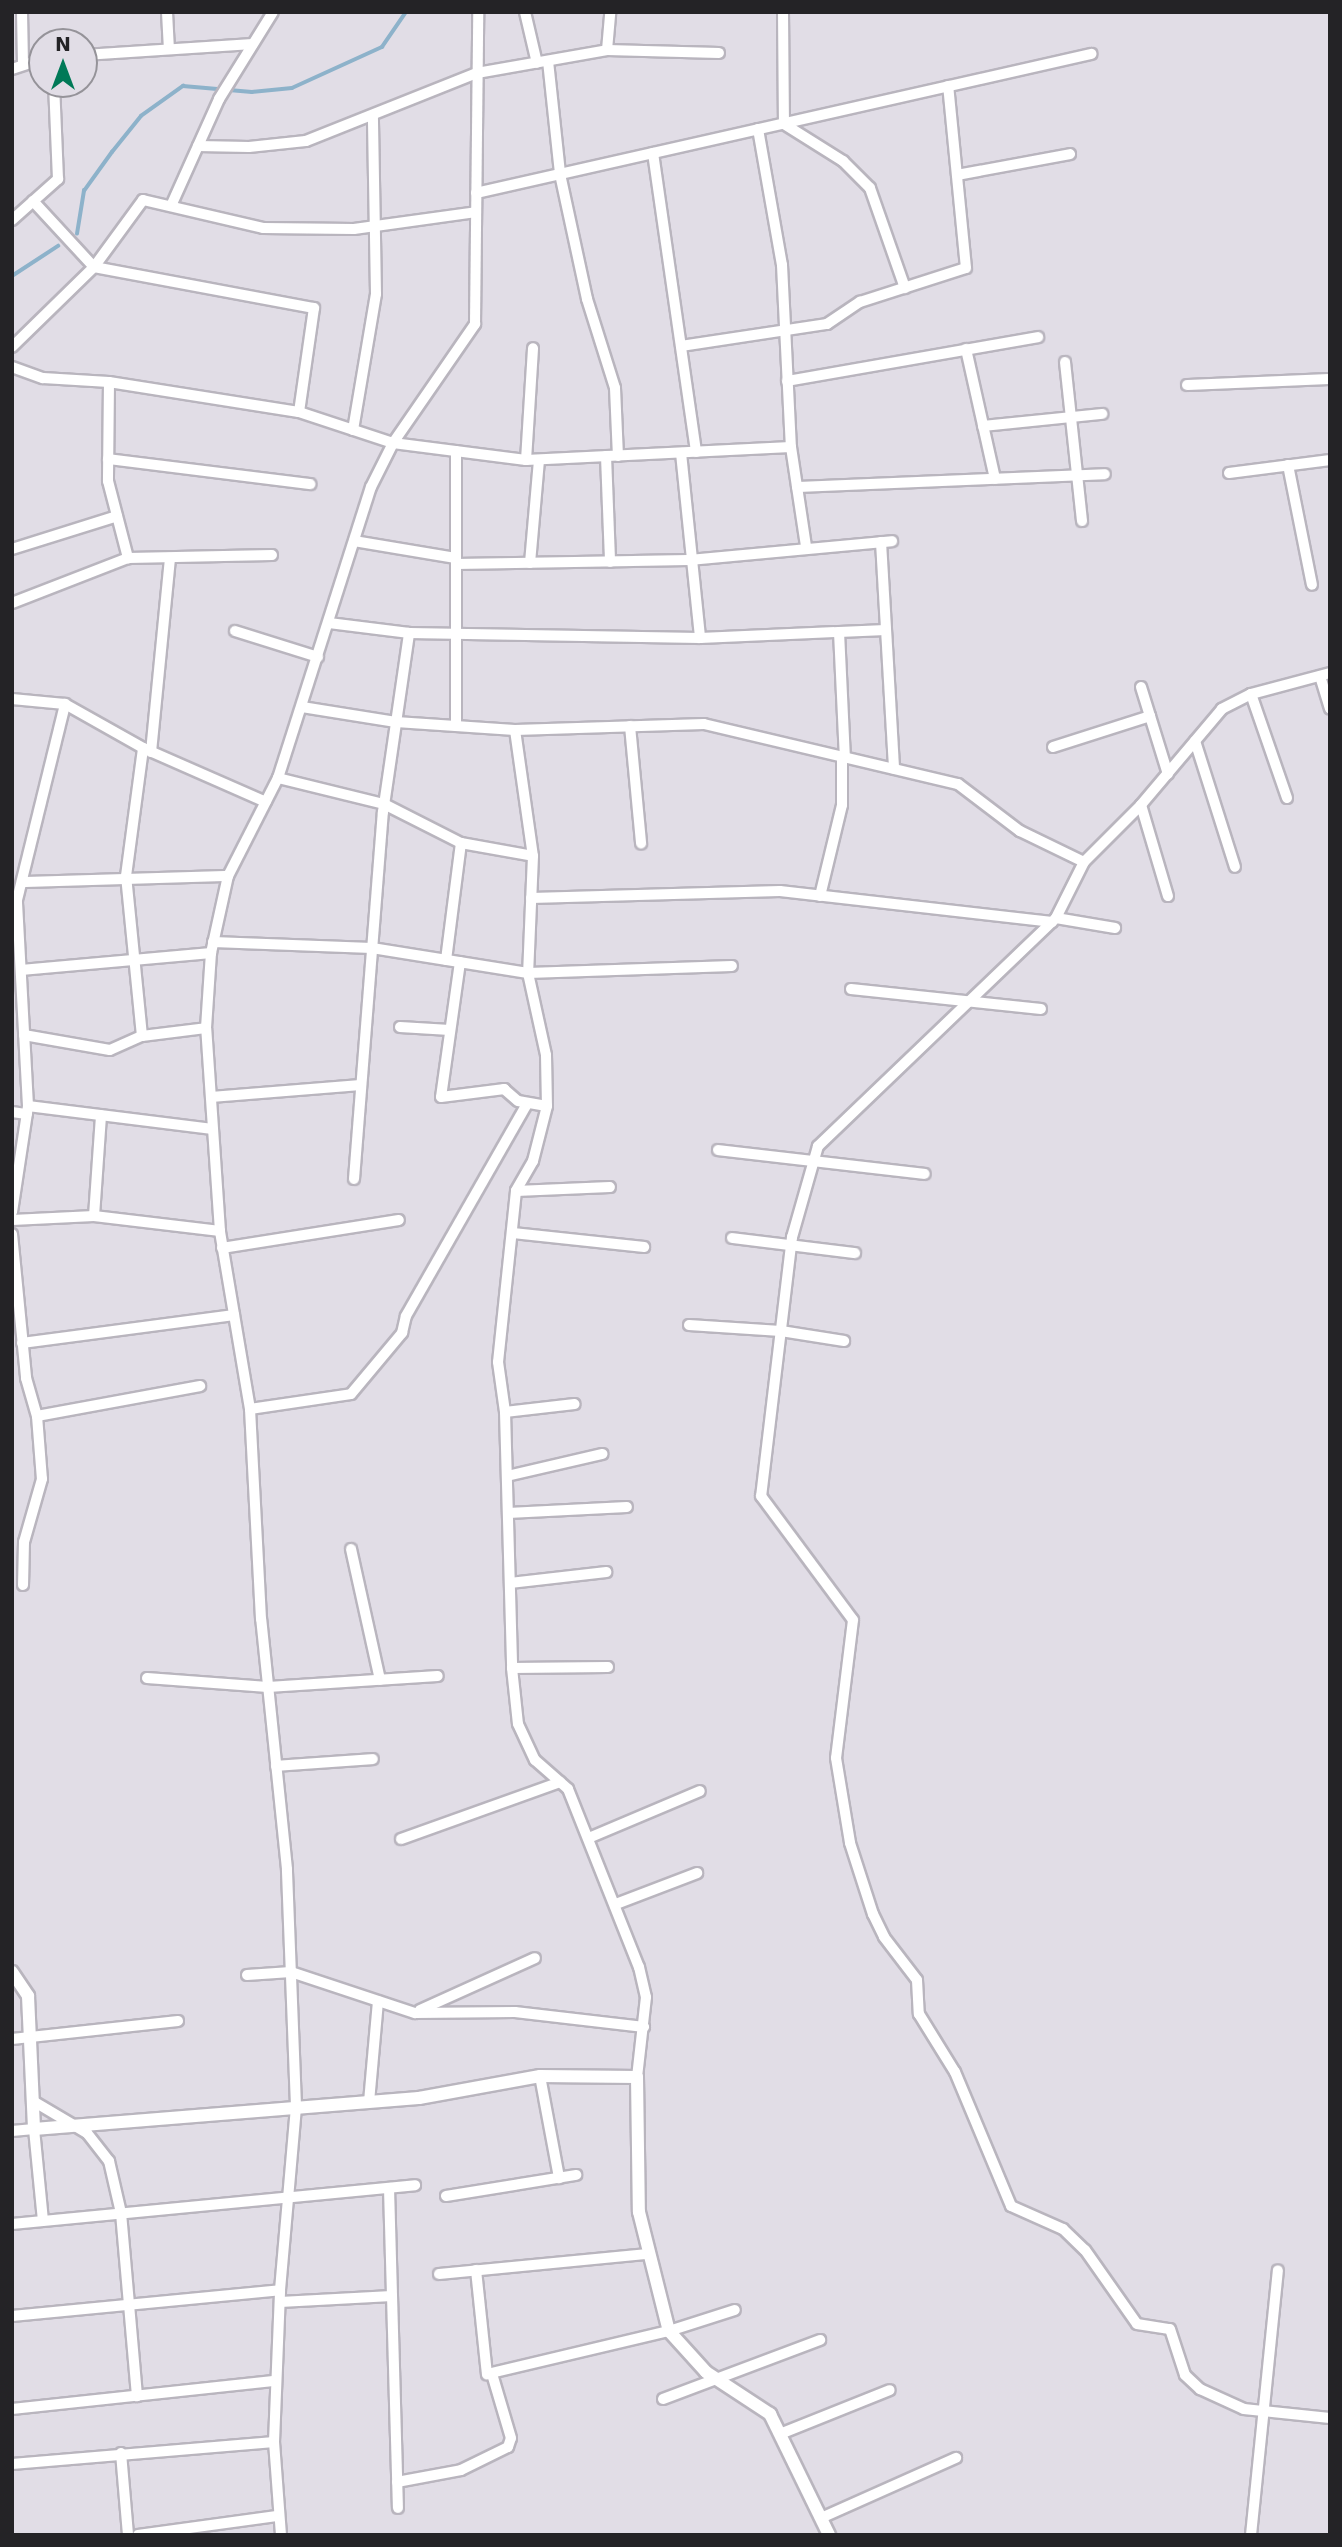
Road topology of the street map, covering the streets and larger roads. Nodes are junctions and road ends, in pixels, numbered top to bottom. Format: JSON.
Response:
{"nodes":[{"id":1,"x":22,"y":12,"type":"edge"},
{"id":2,"x":167,"y":12,"type":"edge"},
{"id":3,"x":273,"y":12,"type":"edge"},
{"id":4,"x":478,"y":12,"type":"edge"},
{"id":5,"x":525,"y":12,"type":"edge"},
{"id":6,"x":610,"y":12,"type":"edge"},
{"id":7,"x":783,"y":12,"type":"edge"},
{"id":8,"x":253,"y":44,"type":"junction"},
{"id":9,"x":169,"y":49,"type":"junction"},
{"id":10,"x":607,"y":50,"type":"junction"},
{"id":11,"x":719,"y":53,"type":"dead end"},
{"id":12,"x":98,"y":54,"type":"edge"},
{"id":13,"x":1091,"y":54,"type":"dead end"},
{"id":14,"x":28,"y":62,"type":"edge"},
{"id":15,"x":542,"y":62,"type":"junction"},
{"id":16,"x":23,"y":63,"type":"junction"},
{"id":17,"x":12,"y":69,"type":"edge"},
{"id":18,"x":477,"y":73,"type":"junction"},
{"id":19,"x":948,"y":86,"type":"junction"},
{"id":20,"x":55,"y":98,"type":"edge"},
{"id":21,"x":373,"y":117,"type":"junction"},
{"id":22,"x":783,"y":124,"type":"junction"},
{"id":23,"x":758,"y":129,"type":"junction"},
{"id":24,"x":198,"y":146,"type":"junction"},
{"id":25,"x":653,"y":153,"type":"junction"},
{"id":26,"x":1070,"y":154,"type":"dead end"},
{"id":27,"x":560,"y":174,"type":"junction"},
{"id":28,"x":957,"y":175,"type":"junction"},
{"id":29,"x":476,"y":193,"type":"junction"},
{"id":30,"x":33,"y":201,"type":"junction"},
{"id":31,"x":171,"y":206,"type":"junction"},
{"id":32,"x":476,"y":212,"type":"junction"},
{"id":33,"x":12,"y":220,"type":"edge"},
{"id":34,"x":375,"y":226,"type":"junction"},
{"id":35,"x":94,"y":267,"type":"junction"},
{"id":36,"x":905,"y":288,"type":"junction"},
{"id":37,"x":784,"y":330,"type":"junction"},
{"id":38,"x":1038,"y":337,"type":"dead end"},
{"id":39,"x":681,"y":346,"type":"junction"},
{"id":40,"x":12,"y":347,"type":"edge"},
{"id":41,"x":533,"y":348,"type":"dead end"},
{"id":42,"x":966,"y":349,"type":"junction"},
{"id":43,"x":1065,"y":362,"type":"dead end"},
{"id":44,"x":12,"y":367,"type":"edge"},
{"id":45,"x":1330,"y":379,"type":"edge"},
{"id":46,"x":787,"y":381,"type":"junction"},
{"id":47,"x":109,"y":382,"type":"junction"},
{"id":48,"x":1188,"y":385,"type":"dead end"},
{"id":49,"x":299,"y":412,"type":"junction"},
{"id":50,"x":1102,"y":414,"type":"dead end"},
{"id":51,"x":1071,"y":417,"type":"junction"},
{"id":52,"x":983,"y":426,"type":"junction"},
{"id":53,"x":353,"y":430,"type":"junction"},
{"id":54,"x":393,"y":443,"type":"junction"},
{"id":55,"x":791,"y":447,"type":"junction"},
{"id":56,"x":456,"y":451,"type":"junction"},
{"id":57,"x":696,"y":452,"type":"junction"},
{"id":58,"x":681,"y":453,"type":"junction"},
{"id":59,"x":606,"y":456,"type":"junction"},
{"id":60,"x":618,"y":456,"type":"junction"},
{"id":61,"x":108,"y":459,"type":"junction"},
{"id":62,"x":526,"y":460,"type":"junction"},
{"id":63,"x":539,"y":460,"type":"junction"},
{"id":64,"x":1330,"y":460,"type":"edge"},
{"id":65,"x":1288,"y":465,"type":"junction"},
{"id":66,"x":1229,"y":473,"type":"dead end"},
{"id":67,"x":1105,"y":474,"type":"dead end"},
{"id":68,"x":1077,"y":475,"type":"junction"},
{"id":69,"x":995,"y":479,"type":"junction"},
{"id":70,"x":310,"y":484,"type":"dead end"},
{"id":71,"x":797,"y":487,"type":"junction"},
{"id":72,"x":117,"y":516,"type":"junction"},
{"id":73,"x":1082,"y":521,"type":"dead end"},
{"id":74,"x":355,"y":541,"type":"junction"},
{"id":75,"x":806,"y":546,"type":"junction"},
{"id":76,"x":12,"y":549,"type":"edge"},
{"id":77,"x":272,"y":555,"type":"dead end"},
{"id":78,"x":128,"y":558,"type":"junction"},
{"id":79,"x":170,"y":558,"type":"junction"},
{"id":80,"x":689,"y":560,"type":"junction"},
{"id":81,"x":456,"y":561,"type":"junction"},
{"id":82,"x":610,"y":562,"type":"junction"},
{"id":83,"x":530,"y":563,"type":"junction"},
{"id":84,"x":1312,"y":585,"type":"dead end"},
{"id":85,"x":12,"y":603,"type":"edge"},
{"id":86,"x":329,"y":622,"type":"junction"},
{"id":87,"x":886,"y":630,"type":"junction"},
{"id":88,"x":235,"y":631,"type":"dead end"},
{"id":89,"x":839,"y":632,"type":"junction"},
{"id":90,"x":409,"y":633,"type":"junction"},
{"id":91,"x":456,"y":634,"type":"junction"},
{"id":92,"x":699,"y":638,"type":"junction"},
{"id":93,"x":318,"y":657,"type":"junction"},
{"id":94,"x":1325,"y":675,"type":"edge"},
{"id":95,"x":1141,"y":687,"type":"dead end"},
{"id":96,"x":1251,"y":694,"type":"junction"},
{"id":97,"x":12,"y":699,"type":"edge"},
{"id":98,"x":65,"y":705,"type":"junction"},
{"id":99,"x":302,"y":707,"type":"junction"},
{"id":100,"x":1330,"y":708,"type":"edge"},
{"id":101,"x":1150,"y":716,"type":"junction"},
{"id":102,"x":396,"y":722,"type":"junction"},
{"id":103,"x":456,"y":726,"type":"junction"},
{"id":104,"x":630,"y":726,"type":"junction"},
{"id":105,"x":515,"y":730,"type":"junction"},
{"id":106,"x":1195,"y":741,"type":"junction"},
{"id":107,"x":1053,"y":747,"type":"dead end"},
{"id":108,"x":147,"y":750,"type":"junction"},
{"id":109,"x":843,"y":757,"type":"junction"},
{"id":110,"x":894,"y":769,"type":"junction"},
{"id":111,"x":1168,"y":774,"type":"junction"},
{"id":112,"x":278,"y":778,"type":"junction"},
{"id":113,"x":1287,"y":798,"type":"dead end"},
{"id":114,"x":266,"y":802,"type":"junction"},
{"id":115,"x":384,"y":804,"type":"junction"},
{"id":116,"x":1141,"y":805,"type":"junction"},
{"id":117,"x":461,"y":843,"type":"junction"},
{"id":118,"x":641,"y":843,"type":"dead end"},
{"id":119,"x":533,"y":856,"type":"junction"},
{"id":120,"x":1084,"y":862,"type":"junction"},
{"id":121,"x":1235,"y":867,"type":"dead end"},
{"id":122,"x":126,"y":876,"type":"junction"},
{"id":123,"x":228,"y":876,"type":"junction"},
{"id":124,"x":22,"y":882,"type":"junction"},
{"id":125,"x":820,"y":895,"type":"junction"},
{"id":126,"x":1168,"y":895,"type":"dead end"},
{"id":127,"x":531,"y":898,"type":"junction"},
{"id":128,"x":15,"y":900,"type":"edge"},
{"id":129,"x":1054,"y":920,"type":"junction"},
{"id":130,"x":1115,"y":928,"type":"dead end"},
{"id":131,"x":212,"y":947,"type":"junction"},
{"id":132,"x":372,"y":948,"type":"junction"},
{"id":133,"x":135,"y":960,"type":"junction"},
{"id":134,"x":446,"y":960,"type":"junction"},
{"id":135,"x":460,"y":962,"type":"junction"},
{"id":136,"x":732,"y":966,"type":"dead end"},
{"id":137,"x":21,"y":970,"type":"junction"},
{"id":138,"x":528,"y":973,"type":"junction"},
{"id":139,"x":851,"y":989,"type":"dead end"},
{"id":140,"x":969,"y":1001,"type":"junction"},
{"id":141,"x":17,"y":1002,"type":"edge"},
{"id":142,"x":1041,"y":1009,"type":"dead end"},
{"id":143,"x":400,"y":1027,"type":"dead end"},
{"id":144,"x":206,"y":1028,"type":"junction"},
{"id":145,"x":450,"y":1030,"type":"junction"},
{"id":146,"x":24,"y":1035,"type":"junction"},
{"id":147,"x":142,"y":1036,"type":"junction"},
{"id":148,"x":361,"y":1085,"type":"junction"},
{"id":149,"x":211,"y":1097,"type":"junction"},
{"id":150,"x":527,"y":1104,"type":"junction"},
{"id":151,"x":547,"y":1106,"type":"junction"},
{"id":152,"x":27,"y":1110,"type":"junction"},
{"id":153,"x":12,"y":1112,"type":"edge"},
{"id":154,"x":101,"y":1115,"type":"junction"},
{"id":155,"x":213,"y":1129,"type":"junction"},
{"id":156,"x":718,"y":1150,"type":"dead end"},
{"id":157,"x":814,"y":1161,"type":"junction"},
{"id":158,"x":925,"y":1174,"type":"dead end"},
{"id":159,"x":354,"y":1179,"type":"dead end"},
{"id":160,"x":610,"y":1187,"type":"dead end"},
{"id":161,"x":516,"y":1191,"type":"junction"},
{"id":162,"x":12,"y":1212,"type":"edge"},
{"id":163,"x":94,"y":1216,"type":"junction"},
{"id":164,"x":12,"y":1220,"type":"edge"},
{"id":165,"x":399,"y":1220,"type":"dead end"},
{"id":166,"x":220,"y":1231,"type":"junction"},
{"id":167,"x":513,"y":1233,"type":"junction"},
{"id":168,"x":12,"y":1234,"type":"edge"},
{"id":169,"x":732,"y":1238,"type":"dead end"},
{"id":170,"x":791,"y":1245,"type":"junction"},
{"id":171,"x":644,"y":1247,"type":"dead end"},
{"id":172,"x":222,"y":1248,"type":"junction"},
{"id":173,"x":855,"y":1253,"type":"dead end"},
{"id":174,"x":15,"y":1285,"type":"edge"},
{"id":175,"x":234,"y":1315,"type":"junction"},
{"id":176,"x":690,"y":1325,"type":"dead end"},
{"id":177,"x":781,"y":1331,"type":"junction"},
{"id":178,"x":844,"y":1341,"type":"dead end"},
{"id":179,"x":22,"y":1343,"type":"junction"},
{"id":180,"x":200,"y":1386,"type":"dead end"},
{"id":181,"x":575,"y":1404,"type":"dead end"},
{"id":182,"x":250,"y":1409,"type":"junction"},
{"id":183,"x":505,"y":1412,"type":"junction"},
{"id":184,"x":37,"y":1416,"type":"junction"},
{"id":185,"x":602,"y":1454,"type":"dead end"},
{"id":186,"x":507,"y":1476,"type":"junction"},
{"id":187,"x":627,"y":1507,"type":"dead end"},
{"id":188,"x":508,"y":1513,"type":"junction"},
{"id":189,"x":351,"y":1549,"type":"dead end"},
{"id":190,"x":606,"y":1572,"type":"dead end"},
{"id":191,"x":510,"y":1583,"type":"junction"},
{"id":192,"x":23,"y":1585,"type":"dead end"},
{"id":193,"x":608,"y":1667,"type":"dead end"},
{"id":194,"x":512,"y":1668,"type":"junction"},
{"id":195,"x":438,"y":1676,"type":"dead end"},
{"id":196,"x":147,"y":1678,"type":"dead end"},
{"id":197,"x":380,"y":1680,"type":"junction"},
{"id":198,"x":268,"y":1687,"type":"junction"},
{"id":199,"x":373,"y":1759,"type":"dead end"},
{"id":200,"x":276,"y":1766,"type":"junction"},
{"id":201,"x":560,"y":1782,"type":"junction"},
{"id":202,"x":700,"y":1791,"type":"dead end"},
{"id":203,"x":591,"y":1838,"type":"junction"},
{"id":204,"x":401,"y":1839,"type":"dead end"},
{"id":205,"x":697,"y":1873,"type":"dead end"},
{"id":206,"x":616,"y":1904,"type":"junction"},
{"id":207,"x":534,"y":1958,"type":"dead end"},
{"id":208,"x":12,"y":1972,"type":"edge"},
{"id":209,"x":291,"y":1972,"type":"junction"},
{"id":210,"x":247,"y":1975,"type":"dead end"},
{"id":211,"x":378,"y":2000,"type":"junction"},
{"id":212,"x":415,"y":2012,"type":"junction"},
{"id":213,"x":178,"y":2021,"type":"dead end"},
{"id":214,"x":644,"y":2027,"type":"junction"},
{"id":215,"x":30,"y":2037,"type":"junction"},
{"id":216,"x":12,"y":2039,"type":"edge"},
{"id":217,"x":540,"y":2076,"type":"junction"},
{"id":218,"x":637,"y":2077,"type":"junction"},
{"id":219,"x":33,"y":2101,"type":"junction"},
{"id":220,"x":369,"y":2102,"type":"junction"},
{"id":221,"x":296,"y":2106,"type":"junction"},
{"id":222,"x":77,"y":2125,"type":"junction"},
{"id":223,"x":34,"y":2129,"type":"junction"},
{"id":224,"x":12,"y":2131,"type":"edge"},
{"id":225,"x":576,"y":2175,"type":"dead end"},
{"id":226,"x":559,"y":2178,"type":"junction"},
{"id":227,"x":415,"y":2185,"type":"dead end"},
{"id":228,"x":389,"y":2188,"type":"junction"},
{"id":229,"x":446,"y":2196,"type":"dead end"},
{"id":230,"x":288,"y":2197,"type":"junction"},
{"id":231,"x":121,"y":2213,"type":"junction"},
{"id":232,"x":43,"y":2221,"type":"junction"},
{"id":233,"x":12,"y":2224,"type":"edge"},
{"id":234,"x":648,"y":2254,"type":"junction"},
{"id":235,"x":476,"y":2270,"type":"junction"},
{"id":236,"x":1278,"y":2270,"type":"dead end"},
{"id":237,"x":439,"y":2274,"type":"dead end"},
{"id":238,"x":280,"y":2290,"type":"junction"},
{"id":239,"x":392,"y":2296,"type":"junction"},
{"id":240,"x":280,"y":2302,"type":"junction"},
{"id":241,"x":129,"y":2304,"type":"junction"},
{"id":242,"x":735,"y":2310,"type":"dead end"},
{"id":243,"x":12,"y":2316,"type":"edge"},
{"id":244,"x":668,"y":2331,"type":"junction"},
{"id":245,"x":820,"y":2340,"type":"dead end"},
{"id":246,"x":492,"y":2374,"type":"junction"},
{"id":247,"x":717,"y":2379,"type":"junction"},
{"id":248,"x":276,"y":2381,"type":"junction"},
{"id":249,"x":890,"y":2390,"type":"dead end"},
{"id":250,"x":138,"y":2396,"type":"junction"},
{"id":251,"x":663,"y":2399,"type":"dead end"},
{"id":252,"x":12,"y":2409,"type":"edge"},
{"id":253,"x":1264,"y":2411,"type":"junction"},
{"id":254,"x":1330,"y":2418,"type":"edge"},
{"id":255,"x":780,"y":2434,"type":"junction"},
{"id":256,"x":274,"y":2442,"type":"junction"},
{"id":257,"x":121,"y":2454,"type":"junction"},
{"id":258,"x":956,"y":2458,"type":"dead end"},
{"id":259,"x":12,"y":2464,"type":"edge"},
{"id":260,"x":397,"y":2482,"type":"junction"},
{"id":261,"x":398,"y":2508,"type":"dead end"},
{"id":262,"x":277,"y":2516,"type":"junction"},
{"id":263,"x":821,"y":2518,"type":"junction"},
{"id":264,"x":128,"y":2535,"type":"edge"},
{"id":265,"x":138,"y":2535,"type":"edge"},
{"id":266,"x":281,"y":2535,"type":"edge"},
{"id":267,"x":829,"y":2535,"type":"edge"},
{"id":268,"x":1251,"y":2535,"type":"edge"}],
"edges":[{"from":1,"to":16,"type":"street"},
{"from":2,"to":9,"type":"street"},
{"from":3,"to":8,"type":"street"},
{"from":4,"to":18,"type":"street"},
{"from":5,"to":15,"type":"street"},
{"from":6,"to":10,"type":"street"},
{"from":7,"to":22,"type":"street"},
{"from":8,"to":9,"type":"street"},
{"from":8,"to":24,"type":"street"},
{"from":9,"to":12,"type":"street"},
{"from":10,"to":11,"type":"street"},
{"from":10,"to":15,"type":"street"},
{"from":13,"to":19,"type":"street"},
{"from":14,"to":16,"type":"street"},
{"from":15,"to":18,"type":"street"},
{"from":15,"to":27,"type":"street"},
{"from":16,"to":17,"type":"street"},
{"from":18,"to":21,"type":"street"},
{"from":18,"to":29,"type":"street"},
{"from":19,"to":22,"type":"street"},
{"from":19,"to":28,"type":"street"},
{"from":20,"to":30,"type":"street"},
{"from":21,"to":24,"type":"street"},
{"from":21,"to":34,"type":"street"},
{"from":22,"to":23,"type":"street"},
{"from":22,"to":36,"type":"street"},
{"from":23,"to":25,"type":"street"},
{"from":23,"to":37,"type":"street"},
{"from":24,"to":31,"type":"street"},
{"from":25,"to":27,"type":"street"},
{"from":25,"to":39,"type":"street"},
{"from":26,"to":28,"type":"street"},
{"from":27,"to":29,"type":"street"},
{"from":27,"to":60,"type":"street"},
{"from":28,"to":36,"type":"street"},
{"from":29,"to":32,"type":"street"},
{"from":30,"to":33,"type":"street"},
{"from":30,"to":35,"type":"street"},
{"from":31,"to":34,"type":"street"},
{"from":31,"to":35,"type":"street"},
{"from":32,"to":34,"type":"street"},
{"from":32,"to":54,"type":"street"},
{"from":34,"to":53,"type":"street"},
{"from":35,"to":40,"type":"street"},
{"from":35,"to":49,"type":"street"},
{"from":36,"to":37,"type":"street"},
{"from":37,"to":39,"type":"street"},
{"from":37,"to":46,"type":"street"},
{"from":38,"to":42,"type":"street"},
{"from":39,"to":57,"type":"street"},
{"from":41,"to":62,"type":"street"},
{"from":42,"to":46,"type":"street"},
{"from":42,"to":52,"type":"street"},
{"from":43,"to":51,"type":"street"},
{"from":44,"to":47,"type":"street"},
{"from":45,"to":48,"type":"street"},
{"from":46,"to":55,"type":"street"},
{"from":47,"to":49,"type":"street"},
{"from":47,"to":61,"type":"street"},
{"from":49,"to":53,"type":"street"},
{"from":50,"to":51,"type":"street"},
{"from":51,"to":52,"type":"street"},
{"from":51,"to":68,"type":"street"},
{"from":52,"to":69,"type":"street"},
{"from":53,"to":54,"type":"street"},
{"from":54,"to":56,"type":"street"},
{"from":54,"to":74,"type":"street"},
{"from":55,"to":57,"type":"street"},
{"from":55,"to":71,"type":"street"},
{"from":56,"to":62,"type":"street"},
{"from":56,"to":81,"type":"street"},
{"from":57,"to":58,"type":"street"},
{"from":58,"to":60,"type":"street"},
{"from":58,"to":80,"type":"street"},
{"from":59,"to":60,"type":"street"},
{"from":59,"to":63,"type":"street"},
{"from":59,"to":82,"type":"street"},
{"from":61,"to":70,"type":"street"},
{"from":61,"to":72,"type":"street"},
{"from":62,"to":63,"type":"street"},
{"from":63,"to":83,"type":"street"},
{"from":64,"to":65,"type":"street"},
{"from":65,"to":66,"type":"street"},
{"from":65,"to":84,"type":"street"},
{"from":67,"to":68,"type":"street"},
{"from":68,"to":69,"type":"street"},
{"from":68,"to":73,"type":"street"},
{"from":69,"to":71,"type":"street"},
{"from":71,"to":75,"type":"street"},
{"from":72,"to":76,"type":"street"},
{"from":72,"to":78,"type":"street"},
{"from":74,"to":81,"type":"street"},
{"from":74,"to":86,"type":"street"},
{"from":75,"to":80,"type":"street"},
{"from":75,"to":87,"type":"street"},
{"from":77,"to":79,"type":"street"},
{"from":78,"to":79,"type":"street"},
{"from":78,"to":85,"type":"street"},
{"from":79,"to":108,"type":"street"},
{"from":80,"to":82,"type":"street"},
{"from":80,"to":92,"type":"street"},
{"from":81,"to":83,"type":"street"},
{"from":81,"to":91,"type":"street"},
{"from":82,"to":83,"type":"street"},
{"from":86,"to":90,"type":"street"},
{"from":86,"to":93,"type":"street"},
{"from":87,"to":89,"type":"street"},
{"from":87,"to":110,"type":"street"},
{"from":88,"to":93,"type":"street"},
{"from":89,"to":92,"type":"street"},
{"from":89,"to":109,"type":"street"},
{"from":90,"to":91,"type":"street"},
{"from":90,"to":102,"type":"street"},
{"from":91,"to":92,"type":"street"},
{"from":91,"to":103,"type":"street"},
{"from":93,"to":99,"type":"street"},
{"from":94,"to":96,"type":"street"},
{"from":94,"to":100,"type":"street"},
{"from":95,"to":101,"type":"street"},
{"from":96,"to":106,"type":"street"},
{"from":96,"to":113,"type":"street"},
{"from":97,"to":98,"type":"street"},
{"from":98,"to":108,"type":"street"},
{"from":98,"to":124,"type":"street"},
{"from":99,"to":102,"type":"street"},
{"from":99,"to":112,"type":"street"},
{"from":101,"to":107,"type":"street"},
{"from":101,"to":111,"type":"street"},
{"from":102,"to":103,"type":"street"},
{"from":102,"to":115,"type":"street"},
{"from":103,"to":105,"type":"street"},
{"from":104,"to":105,"type":"street"},
{"from":104,"to":109,"type":"street"},
{"from":104,"to":118,"type":"street"},
{"from":105,"to":119,"type":"street"},
{"from":106,"to":111,"type":"street"},
{"from":106,"to":121,"type":"street"},
{"from":108,"to":114,"type":"street"},
{"from":108,"to":122,"type":"street"},
{"from":109,"to":110,"type":"street"},
{"from":109,"to":125,"type":"street"},
{"from":110,"to":120,"type":"street"},
{"from":111,"to":116,"type":"street"},
{"from":112,"to":114,"type":"street"},
{"from":112,"to":115,"type":"street"},
{"from":114,"to":123,"type":"street"},
{"from":115,"to":117,"type":"street"},
{"from":115,"to":132,"type":"street"},
{"from":116,"to":120,"type":"street"},
{"from":116,"to":126,"type":"street"},
{"from":117,"to":119,"type":"street"},
{"from":117,"to":134,"type":"street"},
{"from":119,"to":127,"type":"street"},
{"from":120,"to":129,"type":"street"},
{"from":122,"to":123,"type":"street"},
{"from":122,"to":124,"type":"street"},
{"from":122,"to":133,"type":"street"},
{"from":123,"to":131,"type":"street"},
{"from":124,"to":128,"type":"street"},
{"from":125,"to":127,"type":"street"},
{"from":125,"to":129,"type":"street"},
{"from":127,"to":138,"type":"street"},
{"from":128,"to":137,"type":"street"},
{"from":129,"to":130,"type":"street"},
{"from":129,"to":140,"type":"street"},
{"from":131,"to":132,"type":"street"},
{"from":131,"to":133,"type":"street"},
{"from":131,"to":144,"type":"street"},
{"from":132,"to":134,"type":"street"},
{"from":132,"to":148,"type":"street"},
{"from":133,"to":137,"type":"street"},
{"from":133,"to":147,"type":"street"},
{"from":134,"to":135,"type":"street"},
{"from":135,"to":138,"type":"street"},
{"from":135,"to":145,"type":"street"},
{"from":136,"to":138,"type":"street"},
{"from":137,"to":141,"type":"street"},
{"from":138,"to":151,"type":"street"},
{"from":139,"to":140,"type":"street"},
{"from":140,"to":142,"type":"street"},
{"from":140,"to":157,"type":"street"},
{"from":141,"to":146,"type":"street"},
{"from":143,"to":145,"type":"street"},
{"from":144,"to":147,"type":"street"},
{"from":144,"to":149,"type":"street"},
{"from":145,"to":150,"type":"street"},
{"from":146,"to":147,"type":"street"},
{"from":146,"to":152,"type":"street"},
{"from":148,"to":149,"type":"street"},
{"from":148,"to":159,"type":"street"},
{"from":149,"to":155,"type":"street"},
{"from":150,"to":151,"type":"street"},
{"from":150,"to":182,"type":"street"},
{"from":151,"to":161,"type":"street"},
{"from":152,"to":153,"type":"street"},
{"from":152,"to":154,"type":"street"},
{"from":152,"to":162,"type":"street"},
{"from":154,"to":155,"type":"street"},
{"from":154,"to":163,"type":"street"},
{"from":155,"to":166,"type":"street"},
{"from":156,"to":157,"type":"street"},
{"from":157,"to":158,"type":"street"},
{"from":157,"to":170,"type":"street"},
{"from":160,"to":161,"type":"street"},
{"from":161,"to":167,"type":"street"},
{"from":163,"to":164,"type":"street"},
{"from":163,"to":166,"type":"street"},
{"from":165,"to":172,"type":"street"},
{"from":166,"to":172,"type":"street"},
{"from":167,"to":171,"type":"street"},
{"from":167,"to":183,"type":"street"},
{"from":168,"to":174,"type":"street"},
{"from":169,"to":170,"type":"street"},
{"from":170,"to":173,"type":"street"},
{"from":170,"to":177,"type":"street"},
{"from":172,"to":175,"type":"street"},
{"from":174,"to":179,"type":"street"},
{"from":175,"to":179,"type":"street"},
{"from":175,"to":182,"type":"street"},
{"from":176,"to":177,"type":"street"},
{"from":177,"to":178,"type":"street"},
{"from":177,"to":253,"type":"street"},
{"from":179,"to":184,"type":"street"},
{"from":180,"to":184,"type":"street"},
{"from":181,"to":183,"type":"street"},
{"from":182,"to":198,"type":"street"},
{"from":183,"to":186,"type":"street"},
{"from":184,"to":192,"type":"street"},
{"from":185,"to":186,"type":"street"},
{"from":186,"to":188,"type":"street"},
{"from":187,"to":188,"type":"street"},
{"from":188,"to":191,"type":"street"},
{"from":189,"to":197,"type":"street"},
{"from":190,"to":191,"type":"street"},
{"from":191,"to":194,"type":"street"},
{"from":193,"to":194,"type":"street"},
{"from":194,"to":201,"type":"street"},
{"from":195,"to":197,"type":"street"},
{"from":196,"to":198,"type":"street"},
{"from":197,"to":198,"type":"street"},
{"from":198,"to":200,"type":"street"},
{"from":199,"to":200,"type":"street"},
{"from":200,"to":209,"type":"street"},
{"from":201,"to":203,"type":"street"},
{"from":201,"to":204,"type":"street"},
{"from":202,"to":203,"type":"street"},
{"from":203,"to":206,"type":"street"},
{"from":205,"to":206,"type":"street"},
{"from":206,"to":214,"type":"street"},
{"from":207,"to":212,"type":"street"},
{"from":208,"to":215,"type":"street"},
{"from":209,"to":210,"type":"street"},
{"from":209,"to":211,"type":"street"},
{"from":209,"to":221,"type":"street"},
{"from":211,"to":212,"type":"street"},
{"from":211,"to":220,"type":"street"},
{"from":212,"to":214,"type":"street"},
{"from":213,"to":215,"type":"street"},
{"from":214,"to":218,"type":"street"},
{"from":215,"to":216,"type":"street"},
{"from":215,"to":219,"type":"street"},
{"from":217,"to":218,"type":"street"},
{"from":217,"to":220,"type":"street"},
{"from":217,"to":226,"type":"street"},
{"from":218,"to":234,"type":"street"},
{"from":219,"to":222,"type":"street"},
{"from":219,"to":223,"type":"street"},
{"from":220,"to":221,"type":"street"},
{"from":221,"to":222,"type":"street"},
{"from":221,"to":230,"type":"street"},
{"from":222,"to":223,"type":"street"},
{"from":222,"to":231,"type":"street"},
{"from":223,"to":224,"type":"street"},
{"from":223,"to":232,"type":"street"},
{"from":225,"to":226,"type":"street"},
{"from":226,"to":229,"type":"street"},
{"from":227,"to":228,"type":"street"},
{"from":228,"to":230,"type":"street"},
{"from":228,"to":239,"type":"street"},
{"from":230,"to":231,"type":"street"},
{"from":230,"to":238,"type":"street"},
{"from":231,"to":232,"type":"street"},
{"from":231,"to":241,"type":"street"},
{"from":232,"to":233,"type":"street"},
{"from":234,"to":235,"type":"street"},
{"from":234,"to":244,"type":"street"},
{"from":235,"to":237,"type":"street"},
{"from":235,"to":246,"type":"street"},
{"from":236,"to":253,"type":"street"},
{"from":238,"to":240,"type":"street"},
{"from":238,"to":241,"type":"street"},
{"from":239,"to":240,"type":"street"},
{"from":239,"to":260,"type":"street"},
{"from":240,"to":248,"type":"street"},
{"from":241,"to":243,"type":"street"},
{"from":241,"to":250,"type":"street"},
{"from":242,"to":244,"type":"street"},
{"from":244,"to":246,"type":"street"},
{"from":244,"to":247,"type":"street"},
{"from":245,"to":247,"type":"street"},
{"from":246,"to":260,"type":"street"},
{"from":247,"to":251,"type":"street"},
{"from":247,"to":255,"type":"street"},
{"from":248,"to":250,"type":"street"},
{"from":248,"to":256,"type":"street"},
{"from":249,"to":255,"type":"street"},
{"from":250,"to":252,"type":"street"},
{"from":253,"to":254,"type":"street"},
{"from":253,"to":268,"type":"street"},
{"from":255,"to":263,"type":"street"},
{"from":256,"to":257,"type":"street"},
{"from":256,"to":262,"type":"street"},
{"from":257,"to":259,"type":"street"},
{"from":257,"to":264,"type":"street"},
{"from":258,"to":263,"type":"street"},
{"from":260,"to":261,"type":"street"},
{"from":262,"to":265,"type":"street"},
{"from":262,"to":266,"type":"street"},
{"from":263,"to":267,"type":"street"}]}
